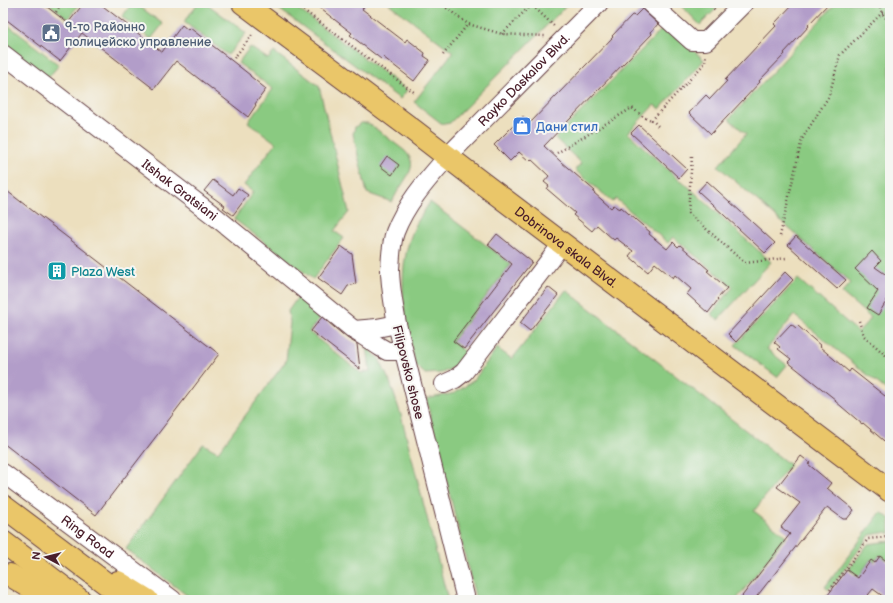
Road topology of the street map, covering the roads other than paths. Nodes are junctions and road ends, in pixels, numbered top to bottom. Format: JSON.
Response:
{"nodes":[{"id":1,"x":243,"y":3,"type":"edge"},
{"id":2,"x":599,"y":3,"type":"edge"},
{"id":3,"x":650,"y":3,"type":"edge"},
{"id":4,"x":744,"y":3,"type":"edge"},
{"id":5,"x":3,"y":54,"type":"edge"},
{"id":6,"x":448,"y":156,"type":"junction"},
{"id":7,"x":562,"y":244,"type":"junction"},
{"id":8,"x":397,"y":324,"type":"junction"},
{"id":9,"x":354,"y":330,"type":"junction"},
{"id":10,"x":403,"y":350,"type":"junction"},
{"id":11,"x":444,"y":384,"type":"dead end"},
{"id":12,"x":3,"y":473,"type":"edge"},
{"id":13,"x":890,"y":492,"type":"edge"},
{"id":14,"x":3,"y":506,"type":"edge"},
{"id":15,"x":40,"y":534,"type":"junction"},
{"id":16,"x":3,"y":542,"type":"edge"},
{"id":17,"x":7,"y":573,"type":"edge"},
{"id":18,"x":42,"y":600,"type":"edge"},
{"id":19,"x":50,"y":600,"type":"edge"},
{"id":20,"x":80,"y":600,"type":"edge"},
{"id":21,"x":128,"y":600,"type":"edge"},
{"id":22,"x":147,"y":600,"type":"edge"},
{"id":23,"x":173,"y":600,"type":"edge"},
{"id":24,"x":466,"y":600,"type":"edge"}],
"edges":[{"from":1,"to":6,"type":"main road","name":"Dobrinova skala Blvd."},
{"from":2,"to":6,"type":"street","name":"Rayko Daskalov Blvd."},
{"from":3,"to":4,"type":"street"},
{"from":5,"to":9,"type":"street","name":"Itshak Gratsiani"},
{"from":6,"to":7,"type":"main road","name":"Dobrinova skala Blvd."},
{"from":6,"to":8,"type":"street","name":"Filipovsko shose"},
{"from":7,"to":11,"type":"street"},
{"from":7,"to":13,"type":"main road","name":"Dobrinova skala Blvd."},
{"from":8,"to":9,"type":"street"},
{"from":8,"to":10,"type":"street","name":"Filipovsko shose"},
{"from":9,"to":10,"type":"street","name":"Itshak Gratsiani"},
{"from":10,"to":24,"type":"street","name":"Filipovsko shose"},
{"from":12,"to":23,"type":"street","name":"Ring Road"},
{"from":14,"to":15,"type":"main road","name":"Ring Road"},
{"from":15,"to":21,"type":"main road","name":"Ring Road"},
{"from":15,"to":22,"type":"main road"},
{"from":16,"to":20,"type":"main road"},
{"from":17,"to":18,"type":"street"},
{"from":17,"to":19,"type":"main road"}]}
